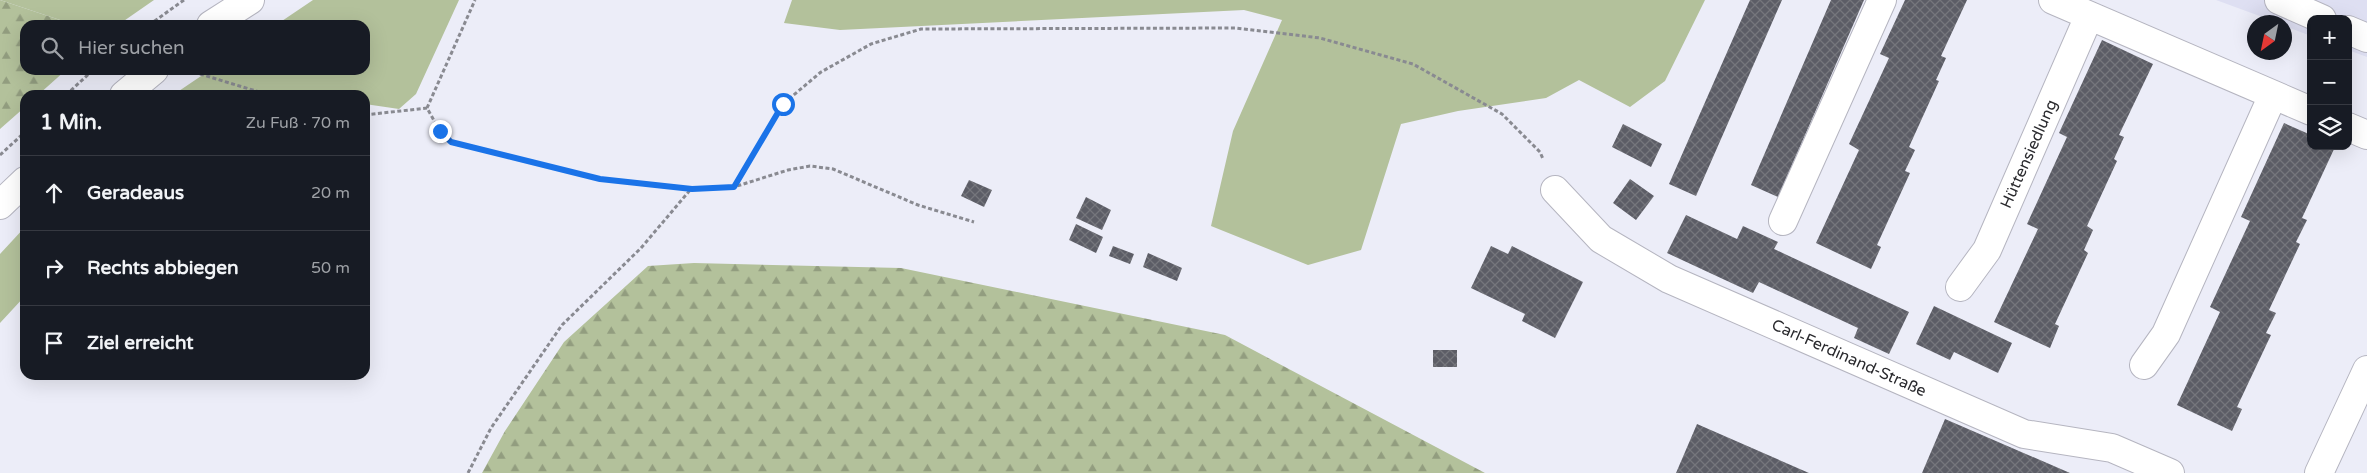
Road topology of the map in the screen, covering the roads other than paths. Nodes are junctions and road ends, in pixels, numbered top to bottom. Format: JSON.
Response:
{"nodes":[{"id":1,"x":250,"y":0,"type":"edge"},
{"id":2,"x":1882,"y":0,"type":"edge"},
{"id":3,"x":2053,"y":0,"type":"edge"},
{"id":4,"x":2279,"y":0,"type":"edge"},
{"id":5,"x":2313,"y":15,"type":"edge"},
{"id":6,"x":2090,"y":16,"type":"junction"},
{"id":7,"x":219,"y":20,"type":"edge"},
{"id":8,"x":2352,"y":32,"type":"edge"},
{"id":9,"x":2367,"y":38,"type":"edge"},
{"id":10,"x":148,"y":75,"type":"edge"},
{"id":11,"x":130,"y":90,"type":"edge"},
{"id":12,"x":2273,"y":95,"type":"junction"},
{"id":13,"x":2307,"y":109,"type":"edge"},
{"id":14,"x":2352,"y":129,"type":"edge"},
{"id":15,"x":2367,"y":135,"type":"edge"},
{"id":16,"x":20,"y":186,"type":"edge"},
{"id":17,"x":1555,"y":190,"type":"road end"},
{"id":18,"x":0,"y":205,"type":"edge"},
{"id":19,"x":1783,"y":222,"type":"dead end"},
{"id":20,"x":1960,"y":287,"type":"dead end"},
{"id":21,"x":2144,"y":365,"type":"dead end"},
{"id":22,"x":2367,"y":370,"type":"edge"},
{"id":23,"x":2170,"y":473,"type":"edge"},
{"id":24,"x":2319,"y":473,"type":"edge"}],
"edges":[{"from":1,"to":7,"type":"street"},
{"from":2,"to":19,"type":"street"},
{"from":3,"to":6,"type":"street"},
{"from":4,"to":5,"type":"street"},
{"from":6,"to":12,"type":"street"},
{"from":6,"to":20,"type":"street","name":"Hüttensiedlung"},
{"from":8,"to":9,"type":"street"},
{"from":10,"to":11,"type":"street"},
{"from":12,"to":13,"type":"street"},
{"from":12,"to":21,"type":"street"},
{"from":14,"to":15,"type":"street"},
{"from":16,"to":18,"type":"street"},
{"from":17,"to":23,"type":"street","name":"Carl-Ferdinand-Straße"},
{"from":22,"to":24,"type":"street"}]}
